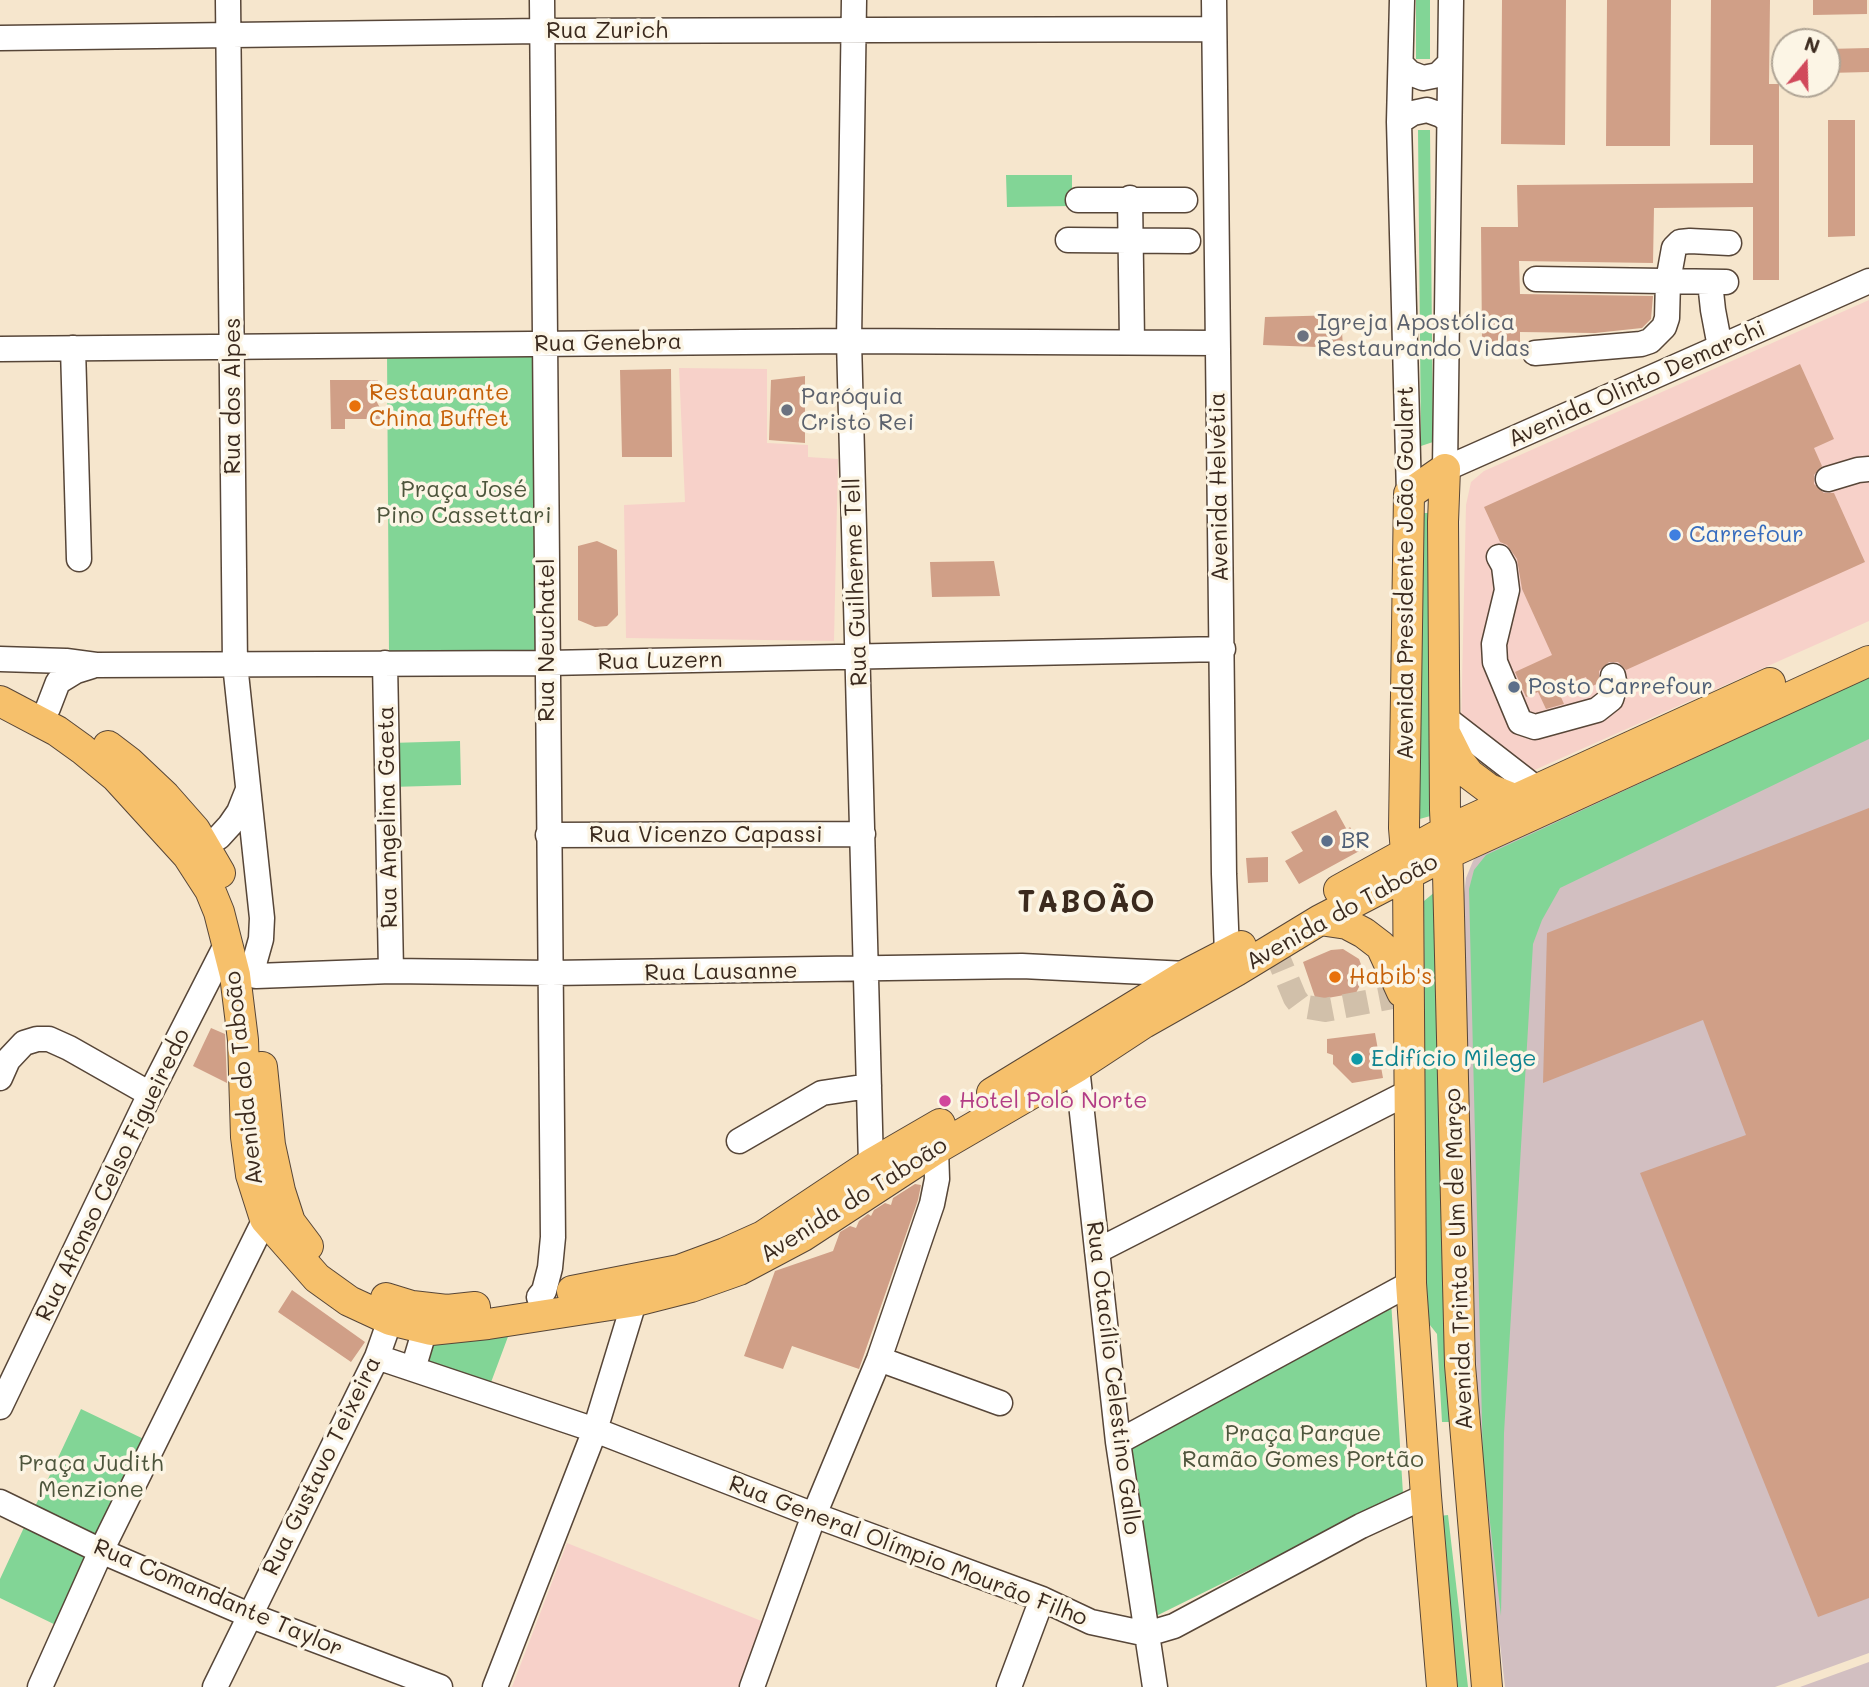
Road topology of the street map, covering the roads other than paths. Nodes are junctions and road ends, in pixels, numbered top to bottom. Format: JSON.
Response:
{"nodes":[{"id":1,"x":228,"y":0,"type":"edge"},
{"id":2,"x":542,"y":0,"type":"edge"},
{"id":3,"x":854,"y":0,"type":"edge"},
{"id":4,"x":1214,"y":0,"type":"edge"},
{"id":5,"x":1402,"y":0,"type":"edge"},
{"id":6,"x":1451,"y":0,"type":"edge"},
{"id":7,"x":1214,"y":29,"type":"junction"},
{"id":8,"x":542,"y":30,"type":"junction"},
{"id":9,"x":854,"y":30,"type":"junction"},
{"id":10,"x":228,"y":36,"type":"junction"},
{"id":11,"x":0,"y":38,"type":"edge"},
{"id":12,"x":1450,"y":63,"type":"junction"},
{"id":13,"x":1402,"y":65,"type":"junction"},
{"id":14,"x":1449,"y":121,"type":"junction"},
{"id":15,"x":1399,"y":122,"type":"junction"},
{"id":16,"x":1130,"y":198,"type":"junction"},
{"id":17,"x":1078,"y":200,"type":"dead end"},
{"id":18,"x":1185,"y":200,"type":"dead end"},
{"id":19,"x":1131,"y":239,"type":"junction"},
{"id":20,"x":1068,"y":240,"type":"dead end"},
{"id":21,"x":1188,"y":241,"type":"dead end"},
{"id":22,"x":1729,"y":243,"type":"dead end"},
{"id":23,"x":1536,"y":279,"type":"dead end"},
{"id":24,"x":1668,"y":281,"type":"junction"},
{"id":25,"x":1869,"y":281,"type":"edge"},
{"id":26,"x":849,"y":341,"type":"junction"},
{"id":27,"x":1132,"y":342,"type":"junction"},
{"id":28,"x":1217,"y":343,"type":"junction"},
{"id":29,"x":545,"y":344,"type":"junction"},
{"id":30,"x":232,"y":346,"type":"junction"},
{"id":31,"x":1720,"y":347,"type":"junction"},
{"id":32,"x":73,"y":348,"type":"junction"},
{"id":33,"x":0,"y":349,"type":"edge"},
{"id":34,"x":1535,"y":353,"type":"dead end"},
{"id":35,"x":1869,"y":469,"type":"edge"},
{"id":36,"x":1446,"y":470,"type":"junction"},
{"id":37,"x":1828,"y":479,"type":"dead end"},
{"id":38,"x":1409,"y":494,"type":"junction"},
{"id":39,"x":1499,"y":557,"type":"dead end"},
{"id":40,"x":79,"y":559,"type":"dead end"},
{"id":41,"x":1869,"y":640,"type":"edge"},
{"id":42,"x":1223,"y":649,"type":"junction"},
{"id":43,"x":858,"y":656,"type":"junction"},
{"id":44,"x":0,"y":659,"type":"edge"},
{"id":45,"x":1869,"y":661,"type":"edge"},
{"id":46,"x":385,"y":663,"type":"junction"},
{"id":47,"x":548,"y":663,"type":"junction"},
{"id":48,"x":235,"y":664,"type":"junction"},
{"id":49,"x":96,"y":665,"type":"junction"},
{"id":50,"x":1613,"y":676,"type":"dead end"},
{"id":51,"x":0,"y":682,"type":"edge"},
{"id":52,"x":0,"y":702,"type":"edge"},
{"id":53,"x":48,"y":708,"type":"junction"},
{"id":54,"x":1444,"y":723,"type":"junction"},
{"id":55,"x":247,"y":791,"type":"junction"},
{"id":56,"x":1525,"y":794,"type":"junction"},
{"id":57,"x":863,"y":834,"type":"junction"},
{"id":58,"x":548,"y":835,"type":"junction"},
{"id":59,"x":1446,"y":842,"type":"junction"},
{"id":60,"x":204,"y":846,"type":"junction"},
{"id":61,"x":1406,"y":863,"type":"junction"},
{"id":62,"x":1320,"y":920,"type":"junction"},
{"id":63,"x":227,"y":943,"type":"junction"},
{"id":64,"x":1232,"y":962,"type":"junction"},
{"id":65,"x":255,"y":970,"type":"junction"},
{"id":66,"x":866,"y":970,"type":"junction"},
{"id":67,"x":391,"y":971,"type":"junction"},
{"id":68,"x":551,"y":974,"type":"junction"},
{"id":69,"x":1187,"y":974,"type":"junction"},
{"id":70,"x":1408,"y":1008,"type":"junction"},
{"id":71,"x":1077,"y":1067,"type":"junction"},
{"id":72,"x":0,"y":1078,"type":"edge"},
{"id":73,"x":869,"y":1086,"type":"junction"},
{"id":74,"x":1409,"y":1093,"type":"junction"},
{"id":75,"x":150,"y":1094,"type":"junction"},
{"id":76,"x":739,"y":1141,"type":"dead end"},
{"id":77,"x":936,"y":1149,"type":"junction"},
{"id":78,"x":871,"y":1164,"type":"junction"},
{"id":79,"x":265,"y":1219,"type":"junction"},
{"id":80,"x":553,"y":1237,"type":"junction"},
{"id":81,"x":1097,"y":1251,"type":"junction"},
{"id":82,"x":1411,"y":1283,"type":"junction"},
{"id":83,"x":638,"y":1289,"type":"junction"},
{"id":84,"x":577,"y":1290,"type":"junction"},
{"id":85,"x":540,"y":1297,"type":"junction"},
{"id":86,"x":1414,"y":1319,"type":"junction"},
{"id":87,"x":390,"y":1320,"type":"junction"},
{"id":88,"x":425,"y":1329,"type":"junction"},
{"id":89,"x":377,"y":1357,"type":"junction"},
{"id":90,"x":879,"y":1359,"type":"junction"},
{"id":91,"x":413,"y":1369,"type":"junction"},
{"id":92,"x":1000,"y":1403,"type":"dead end"},
{"id":93,"x":0,"y":1407,"type":"edge"},
{"id":94,"x":1464,"y":1425,"type":"junction"},
{"id":95,"x":595,"y":1430,"type":"junction"},
{"id":96,"x":1118,"y":1442,"type":"junction"},
{"id":97,"x":1426,"y":1496,"type":"junction"},
{"id":98,"x":0,"y":1502,"type":"edge"},
{"id":99,"x":814,"y":1515,"type":"junction"},
{"id":100,"x":101,"y":1551,"type":"junction"},
{"id":101,"x":1042,"y":1599,"type":"junction"},
{"id":102,"x":1480,"y":1610,"type":"junction"},
{"id":103,"x":249,"y":1615,"type":"junction"},
{"id":104,"x":1147,"y":1634,"type":"junction"},
{"id":105,"x":40,"y":1687,"type":"edge"},
{"id":106,"x":215,"y":1687,"type":"edge"},
{"id":107,"x":440,"y":1687,"type":"edge"},
{"id":108,"x":495,"y":1687,"type":"edge"},
{"id":109,"x":752,"y":1687,"type":"edge"},
{"id":110,"x":1009,"y":1687,"type":"edge"},
{"id":111,"x":1155,"y":1687,"type":"edge"},
{"id":112,"x":1442,"y":1687,"type":"edge"},
{"id":113,"x":1487,"y":1687,"type":"edge"}],
"edges":[{"from":1,"to":10,"type":"street","name":"Rua dos Alpes"},
{"from":2,"to":8,"type":"street","name":"Rua Neuchatel"},
{"from":3,"to":9,"type":"street","name":"Rua Guilherme Tell"},
{"from":4,"to":7,"type":"street","name":"Avenida Helvétia"},
{"from":5,"to":13,"type":"street","name":"Avenida Presidente João Goulart"},
{"from":6,"to":12,"type":"street","name":"Avenida Presidente João Goulart"},
{"from":7,"to":9,"type":"street","name":"Rua Zurich"},
{"from":7,"to":28,"type":"street","name":"Avenida Helvétia"},
{"from":8,"to":9,"type":"street","name":"Rua Zurich"},
{"from":8,"to":10,"type":"street","name":"Rua Zurich"},
{"from":8,"to":29,"type":"street","name":"Rua Neuchatel"},
{"from":9,"to":26,"type":"street","name":"Rua Guilherme Tell"},
{"from":10,"to":11,"type":"street","name":"Rua Zurich"},
{"from":10,"to":30,"type":"street","name":"Rua dos Alpes"},
{"from":12,"to":13,"type":"street"},
{"from":12,"to":14,"type":"street","name":"Avenida Presidente João Goulart"},
{"from":13,"to":15,"type":"street","name":"Avenida Presidente João Goulart"},
{"from":14,"to":15,"type":"street"},
{"from":14,"to":36,"type":"street","name":"Avenida Presidente João Goulart"},
{"from":15,"to":38,"type":"street","name":"Avenida Presidente João Goulart"},
{"from":16,"to":17,"type":"street"},
{"from":16,"to":18,"type":"street"},
{"from":16,"to":19,"type":"street"},
{"from":19,"to":20,"type":"street"},
{"from":19,"to":21,"type":"street"},
{"from":19,"to":27,"type":"street"},
{"from":22,"to":24,"type":"street"},
{"from":23,"to":24,"type":"street"},
{"from":24,"to":31,"type":"street"},
{"from":24,"to":34,"type":"street"},
{"from":25,"to":31,"type":"street","name":"Avenida Olinto Demarchi"},
{"from":26,"to":27,"type":"street","name":"Rua Genebra"},
{"from":26,"to":29,"type":"street","name":"Rua Genebra"},
{"from":26,"to":43,"type":"street","name":"Rua Guilherme Tell"},
{"from":27,"to":28,"type":"street","name":"Rua Genebra"},
{"from":28,"to":42,"type":"street","name":"Avenida Helvétia"},
{"from":29,"to":30,"type":"street","name":"Rua Genebra"},
{"from":29,"to":47,"type":"street","name":"Rua Neuchatel"},
{"from":30,"to":32,"type":"street","name":"Rua Genebra"},
{"from":30,"to":48,"type":"street","name":"Rua dos Alpes"},
{"from":31,"to":36,"type":"street","name":"Avenida Olinto Demarchi"},
{"from":32,"to":33,"type":"street","name":"Rua Genebra"},
{"from":32,"to":40,"type":"street"},
{"from":35,"to":37,"type":"street"},
{"from":36,"to":38,"type":"main road","name":"Avenida Olinto Demarchi"},
{"from":36,"to":54,"type":"main road","name":"Avenida Presidente João Goulart"},
{"from":38,"to":61,"type":"main road","name":"Avenida Presidente João Goulart"},
{"from":39,"to":50,"type":"street"},
{"from":41,"to":56,"type":"main road","name":"Avenida do Taboão"},
{"from":42,"to":43,"type":"street","name":"Rua Luzern"},
{"from":42,"to":64,"type":"street","name":"Avenida Helvétia"},
{"from":43,"to":47,"type":"street","name":"Rua Luzern"},
{"from":43,"to":57,"type":"street","name":"Rua Guilherme Tell"},
{"from":44,"to":49,"type":"street","name":"Rua Luzern"},
{"from":45,"to":59,"type":"main road","name":"Avenida do Taboão"},
{"from":46,"to":47,"type":"street","name":"Rua Luzern"},
{"from":46,"to":48,"type":"street","name":"Rua Luzern"},
{"from":46,"to":67,"type":"street","name":"Rua Angelina Gaeta"},
{"from":47,"to":58,"type":"street","name":"Rua Neuchatel"},
{"from":48,"to":49,"type":"street","name":"Rua Luzern"},
{"from":48,"to":55,"type":"street","name":"Rua dos Alpes"},
{"from":49,"to":53,"type":"street","name":"Rua Luzern"},
{"from":51,"to":53,"type":"main road","name":"Avenida do Taboão"},
{"from":52,"to":63,"type":"main road","name":"Avenida do Taboão"},
{"from":53,"to":60,"type":"main road","name":"Avenida do Taboão"},
{"from":54,"to":56,"type":"main road"},
{"from":54,"to":59,"type":"main road","name":"Avenida Presidente João Goulart"},
{"from":55,"to":60,"type":"street"},
{"from":55,"to":65,"type":"street","name":"Rua dos Alpes"},
{"from":56,"to":59,"type":"main road","name":"Avenida do Taboão"},
{"from":57,"to":58,"type":"street","name":"Rua Vicenzo Capassi"},
{"from":57,"to":66,"type":"street","name":"Rua Guilherme Tell"},
{"from":58,"to":68,"type":"street","name":"Rua Neuchatel"},
{"from":59,"to":61,"type":"main road","name":"Avenida do Taboão"},
{"from":59,"to":94,"type":"main road","name":"Avenida Trinta e Um de Março"},
{"from":60,"to":65,"type":"main road","name":"Avenida do Taboão"},
{"from":61,"to":62,"type":"main road","name":"Avenida do Taboão"},
{"from":61,"to":64,"type":"main road","name":"Avenida do Taboão"},
{"from":61,"to":70,"type":"main road","name":"Avenida Trinta e Um de Março"},
{"from":62,"to":64,"type":"main road","name":"Avenida do Taboão"},
{"from":62,"to":70,"type":"main road"},
{"from":63,"to":75,"type":"street","name":"Rua Afonso Celso Figueiredo"},
{"from":63,"to":79,"type":"main road","name":"Avenida do Taboão"},
{"from":64,"to":69,"type":"main road","name":"Avenida do Taboão"},
{"from":64,"to":71,"type":"main road","name":"Avenida do Taboão"},
{"from":65,"to":67,"type":"street","name":"Rua Lausanne"},
{"from":65,"to":85,"type":"main road","name":"Avenida do Taboão"},
{"from":66,"to":68,"type":"street","name":"Rua Lausanne"},
{"from":66,"to":69,"type":"street","name":"Rua Lausanne"},
{"from":66,"to":73,"type":"street","name":"Rua Guilherme Tell"},
{"from":67,"to":68,"type":"street","name":"Rua Lausanne"},
{"from":68,"to":80,"type":"street","name":"Rua Neuchatel"},
{"from":69,"to":78,"type":"main road","name":"Avenida do Taboão"},
{"from":70,"to":74,"type":"main road","name":"Avenida Trinta e Um de Março"},
{"from":71,"to":77,"type":"main road","name":"Avenida do Taboão"},
{"from":71,"to":81,"type":"street","name":"Rua Otacílio Celestino Gallo"},
{"from":72,"to":75,"type":"street"},
{"from":73,"to":76,"type":"street"},
{"from":73,"to":78,"type":"street","name":"Rua Guilherme Tell"},
{"from":74,"to":81,"type":"street"},
{"from":74,"to":82,"type":"main road","name":"Avenida Trinta e Um de Março"},
{"from":75,"to":93,"type":"street","name":"Rua Afonso Celso Figueiredo"},
{"from":77,"to":83,"type":"main road","name":"Avenida do Taboão"},
{"from":77,"to":90,"type":"street"},
{"from":78,"to":83,"type":"main road","name":"Avenida do Taboão"},
{"from":79,"to":87,"type":"main road","name":"Avenida do Taboão"},
{"from":79,"to":100,"type":"street"},
{"from":80,"to":84,"type":"street","name":"Rua Neuchatel"},
{"from":80,"to":85,"type":"street","name":"Rua Neuchatel"},
{"from":81,"to":96,"type":"street","name":"Rua Otacílio Celestino Gallo"},
{"from":82,"to":86,"type":"main road","name":"Avenida Trinta e Um de Março"},
{"from":82,"to":96,"type":"street"},
{"from":83,"to":84,"type":"main road","name":"Avenida do Taboão"},
{"from":83,"to":88,"type":"main road","name":"Avenida do Taboão"},
{"from":83,"to":95,"type":"street"},
{"from":84,"to":85,"type":"main road","name":"Avenida do Taboão"},
{"from":86,"to":94,"type":"main road"},
{"from":86,"to":97,"type":"main road","name":"Avenida Trinta e Um de Março"},
{"from":87,"to":88,"type":"main road","name":"Avenida do Taboão"},
{"from":87,"to":89,"type":"street","name":"Rua Gustavo Teixeira"},
{"from":88,"to":91,"type":"street"},
{"from":89,"to":91,"type":"street","name":"Rua General Olímpio Mourão Filho"},
{"from":89,"to":103,"type":"street","name":"Rua Gustavo Teixeira"},
{"from":90,"to":92,"type":"street"},
{"from":90,"to":99,"type":"street"},
{"from":91,"to":95,"type":"street","name":"Rua General Olímpio Mourão Filho"},
{"from":94,"to":102,"type":"main road","name":"Avenida Trinta e Um de Março"},
{"from":95,"to":99,"type":"street","name":"Rua General Olímpio Mourão Filho"},
{"from":95,"to":108,"type":"street"},
{"from":96,"to":104,"type":"street","name":"Rua Otacílio Celestino Gallo"},
{"from":97,"to":102,"type":"main road"},
{"from":97,"to":104,"type":"street"},
{"from":97,"to":112,"type":"main road","name":"Avenida Trinta e Um de Março"},
{"from":98,"to":100,"type":"street","name":"Rua Comandante Taylor"},
{"from":99,"to":101,"type":"street","name":"Rua General Olímpio Mourão Filho"},
{"from":99,"to":109,"type":"street"},
{"from":100,"to":103,"type":"street","name":"Rua Comandante Taylor"},
{"from":100,"to":105,"type":"street"},
{"from":101,"to":104,"type":"street","name":"Rua General Olímpio Mourão Filho"},
{"from":101,"to":110,"type":"street"},
{"from":102,"to":113,"type":"main road","name":"Avenida Trinta e Um de Março"},
{"from":103,"to":106,"type":"street","name":"Rua Gustavo Teixeira"},
{"from":103,"to":107,"type":"street","name":"Rua Comandante Taylor"},
{"from":104,"to":111,"type":"street","name":"Rua Otacílio Celestino Gallo"}]}
